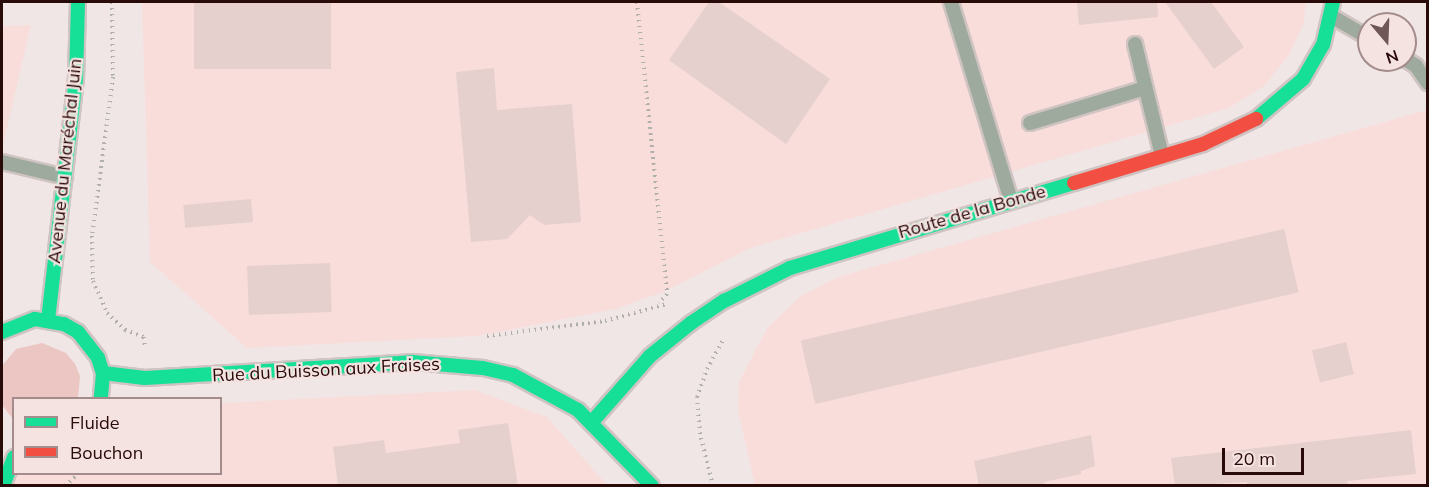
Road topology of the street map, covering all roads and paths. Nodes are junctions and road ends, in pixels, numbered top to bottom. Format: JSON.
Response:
{"nodes":[{"id":1,"x":78,"y":2,"type":"edge"},
{"id":2,"x":112,"y":2,"type":"edge"},
{"id":3,"x":637,"y":2,"type":"edge"},
{"id":4,"x":951,"y":2,"type":"edge"},
{"id":5,"x":1332,"y":9,"type":"edge"},
{"id":6,"x":1357,"y":29,"type":"edge"},
{"id":7,"x":1135,"y":44,"type":"dead end"},
{"id":8,"x":1417,"y":67,"type":"edge"},
{"id":9,"x":1428,"y":83,"type":"edge"},
{"id":10,"x":1145,"y":88,"type":"junction"},
{"id":11,"x":1030,"y":123,"type":"dead end"},
{"id":12,"x":1162,"y":156,"type":"junction"},
{"id":13,"x":2,"y":162,"type":"edge"},
{"id":14,"x":65,"y":177,"type":"junction"},
{"id":15,"x":1011,"y":201,"type":"junction"},
{"id":16,"x":659,"y":304,"type":"dead end"},
{"id":17,"x":48,"y":320,"type":"junction"},
{"id":18,"x":2,"y":332,"type":"edge"},
{"id":19,"x":727,"y":334,"type":"dead end"},
{"id":20,"x":145,"y":351,"type":"dead end"},
{"id":21,"x":103,"y":373,"type":"junction"},
{"id":22,"x":101,"y":397,"type":"edge"},
{"id":23,"x":591,"y":423,"type":"junction"},
{"id":24,"x":12,"y":462,"type":"edge"},
{"id":25,"x":77,"y":475,"type":"edge"},
{"id":26,"x":3,"y":486,"type":"edge"},
{"id":27,"x":65,"y":486,"type":"edge"},
{"id":28,"x":652,"y":486,"type":"edge"},
{"id":29,"x":713,"y":486,"type":"edge"}],
"edges":[{"from":1,"to":14,"type":"street","name":"Avenue du Maréchal Juin"},
{"from":2,"to":20,"type":"path"},
{"from":3,"to":16,"type":"path"},
{"from":4,"to":15,"type":"lane"},
{"from":5,"to":6,"type":"lane"},
{"from":5,"to":12,"type":"street","name":"Route de la Bonde"},
{"from":7,"to":10,"type":"lane"},
{"from":8,"to":9,"type":"lane"},
{"from":10,"to":11,"type":"lane"},
{"from":10,"to":12,"type":"lane"},
{"from":12,"to":15,"type":"street","name":"Route de la Bonde"},
{"from":13,"to":14,"type":"lane"},
{"from":14,"to":17,"type":"street","name":"Avenue du Maréchal Juin"},
{"from":15,"to":23,"type":"street","name":"Route de la Bonde"},
{"from":17,"to":18,"type":"street"},
{"from":17,"to":21,"type":"street"},
{"from":19,"to":29,"type":"path"},
{"from":21,"to":22,"type":"street"},
{"from":21,"to":23,"type":"street","name":"Rue du Buisson aux Fraises"},
{"from":23,"to":28,"type":"street","name":"Rue du Buisson aux Fraises"},
{"from":24,"to":26,"type":"street"},
{"from":25,"to":27,"type":"path"}]}
